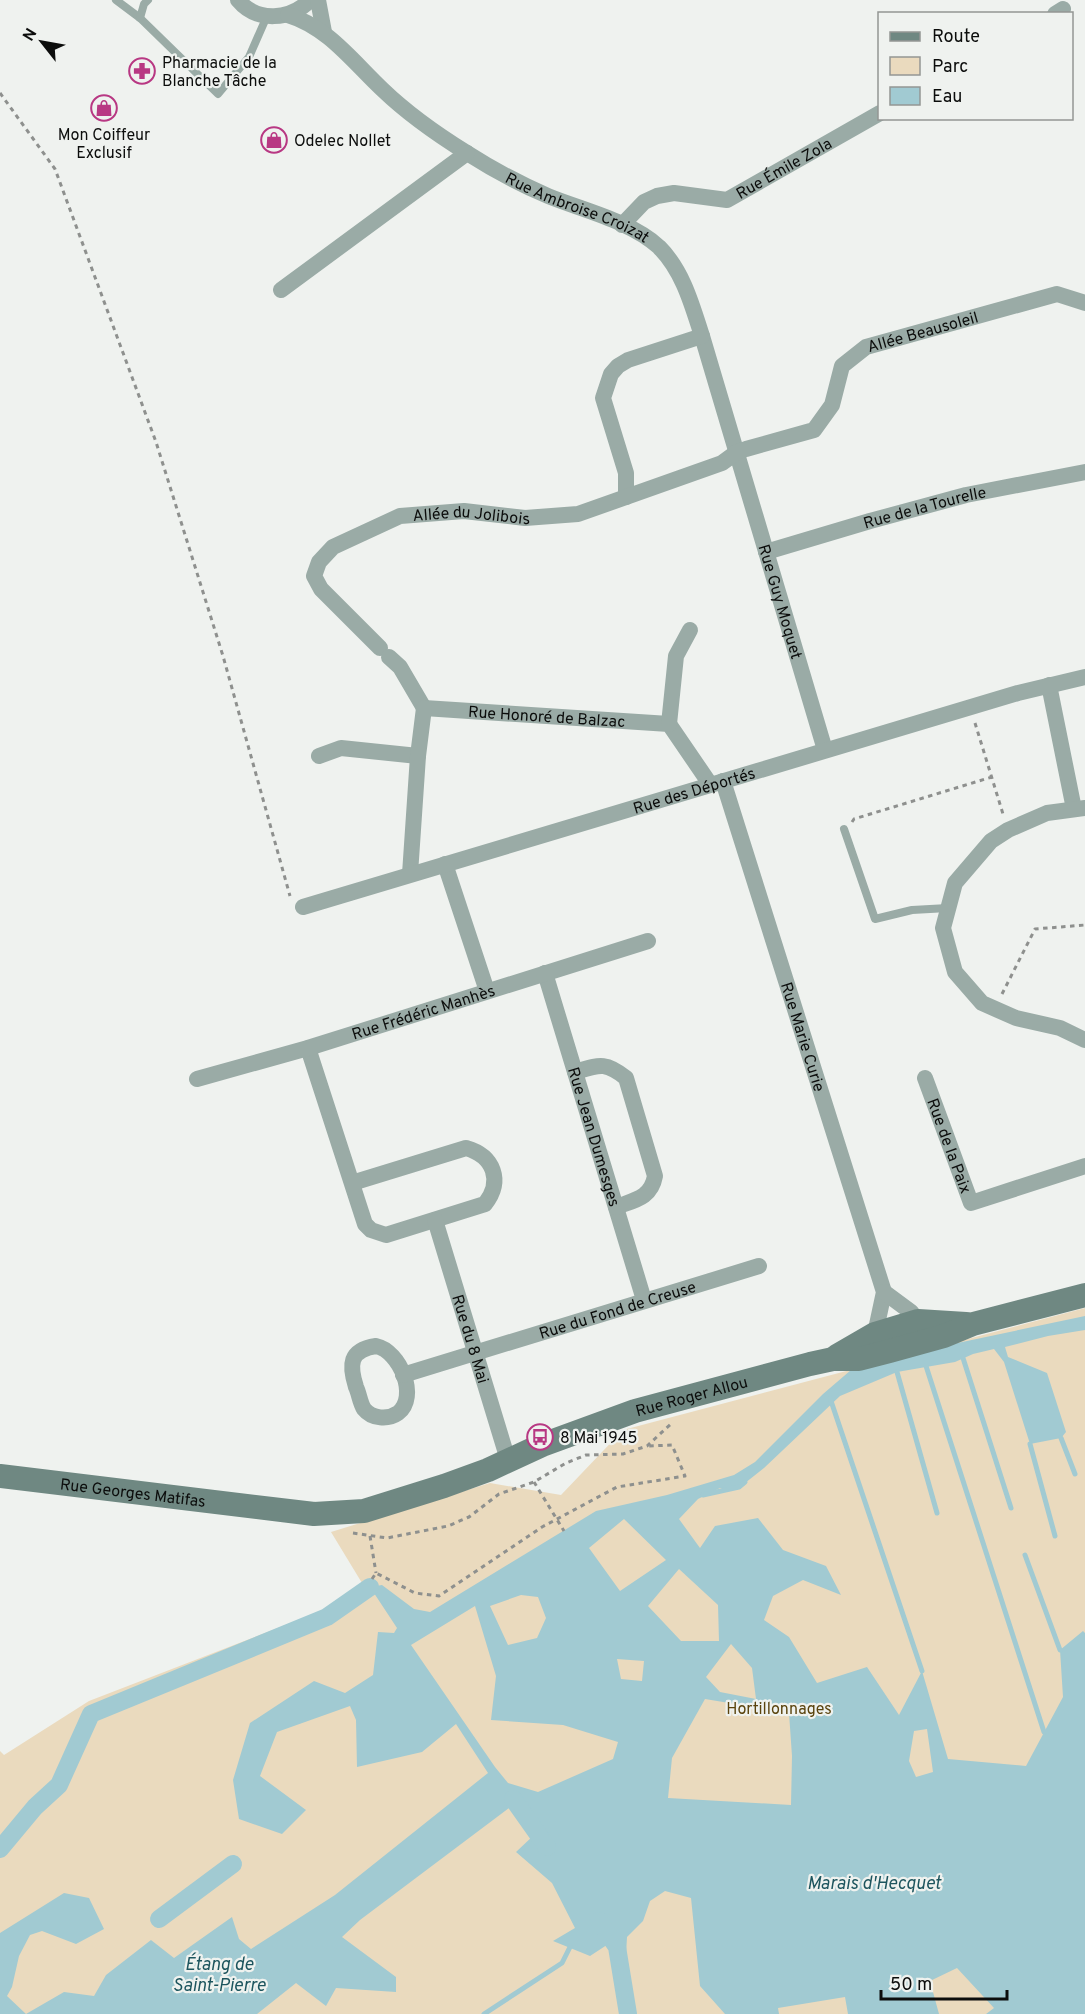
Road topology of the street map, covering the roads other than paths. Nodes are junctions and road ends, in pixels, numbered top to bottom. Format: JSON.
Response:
{"nodes":[{"id":1,"x":116,"y":0,"type":"edge"},
{"id":2,"x":148,"y":0,"type":"edge"},
{"id":3,"x":238,"y":0,"type":"edge"},
{"id":4,"x":310,"y":0,"type":"edge"},
{"id":5,"x":318,"y":0,"type":"edge"},
{"id":6,"x":288,"y":15,"type":"junction"},
{"id":7,"x":267,"y":16,"type":"junction"},
{"id":8,"x":140,"y":18,"type":"junction"},
{"id":9,"x":324,"y":32,"type":"junction"},
{"id":10,"x":878,"y":114,"type":"edge"},
{"id":11,"x":467,"y":153,"type":"junction"},
{"id":12,"x":622,"y":225,"type":"junction"},
{"id":13,"x":281,"y":290,"type":"dead end"},
{"id":14,"x":1085,"y":303,"type":"edge"},
{"id":15,"x":702,"y":336,"type":"junction"},
{"id":16,"x":737,"y":452,"type":"junction"},
{"id":17,"x":1085,"y":472,"type":"edge"},
{"id":18,"x":626,"y":497,"type":"junction"},
{"id":19,"x":766,"y":552,"type":"junction"},
{"id":20,"x":690,"y":630,"type":"dead end"},
{"id":21,"x":1085,"y":676,"type":"edge"},
{"id":22,"x":1049,"y":685,"type":"junction"},
{"id":23,"x":424,"y":708,"type":"junction"},
{"id":24,"x":669,"y":723,"type":"junction"},
{"id":25,"x":825,"y":750,"type":"junction"},
{"id":26,"x":319,"y":756,"type":"dead end"},
{"id":27,"x":418,"y":756,"type":"junction"},
{"id":28,"x":716,"y":782,"type":"junction"},
{"id":29,"x":1080,"y":809,"type":"edge"},
{"id":30,"x":844,"y":830,"type":"road end"},
{"id":31,"x":445,"y":864,"type":"junction"},
{"id":32,"x":410,"y":874,"type":"junction"},
{"id":33,"x":303,"y":907,"type":"road end"},
{"id":34,"x":948,"y":908,"type":"junction"},
{"id":35,"x":648,"y":940,"type":"dead end"},
{"id":36,"x":545,"y":973,"type":"junction"},
{"id":37,"x":487,"y":991,"type":"junction"},
{"id":38,"x":1085,"y":1040,"type":"edge"},
{"id":39,"x":308,"y":1048,"type":"junction"},
{"id":40,"x":575,"y":1072,"type":"junction"},
{"id":41,"x":925,"y":1078,"type":"dead end"},
{"id":42,"x":197,"y":1079,"type":"dead end"},
{"id":43,"x":1085,"y":1166,"type":"edge"},
{"id":44,"x":352,"y":1183,"type":"junction"},
{"id":45,"x":616,"y":1208,"type":"junction"},
{"id":46,"x":435,"y":1220,"type":"junction"},
{"id":47,"x":759,"y":1266,"type":"dead end"},
{"id":48,"x":884,"y":1292,"type":"junction"},
{"id":49,"x":1085,"y":1295,"type":"edge"},
{"id":50,"x":644,"y":1300,"type":"junction"},
{"id":51,"x":918,"y":1321,"type":"junction"},
{"id":52,"x":973,"y":1324,"type":"junction"},
{"id":53,"x":893,"y":1343,"type":"junction"},
{"id":54,"x":475,"y":1352,"type":"junction"},
{"id":55,"x":403,"y":1375,"type":"dead end"},
{"id":56,"x":508,"y":1460,"type":"junction"},
{"id":57,"x":0,"y":1476,"type":"edge"},
{"id":58,"x":314,"y":1514,"type":"joint"}],
"edges":[{"from":1,"to":8,"type":"lane"},
{"from":2,"to":8,"type":"lane"},
{"from":3,"to":7,"type":"street"},
{"from":4,"to":6,"type":"street"},
{"from":5,"to":9,"type":"street"},
{"from":6,"to":7,"type":"street"},
{"from":6,"to":9,"type":"street","name":"Rue Ambroise Croizat"},
{"from":7,"to":8,"type":"lane"},
{"from":9,"to":11,"type":"street","name":"Rue Ambroise Croizat"},
{"from":10,"to":12,"type":"street","name":"Rue Émile Zola"},
{"from":11,"to":12,"type":"street","name":"Rue Ambroise Croizat"},
{"from":11,"to":13,"type":"street"},
{"from":12,"to":15,"type":"street","name":"Rue Ambroise Croizat"},
{"from":14,"to":16,"type":"street","name":"Allée Beausoleil"},
{"from":15,"to":16,"type":"street","name":"Rue Ambroise Croizat"},
{"from":15,"to":18,"type":"street"},
{"from":16,"to":18,"type":"street","name":"Allée du Jolibois"},
{"from":16,"to":19,"type":"street","name":"Rue Guy Moquet"},
{"from":17,"to":19,"type":"street","name":"Rue de la Tourelle"},
{"from":18,"to":23,"type":"street","name":"Allée du Jolibois"},
{"from":19,"to":25,"type":"street","name":"Rue Guy Moquet"},
{"from":20,"to":24,"type":"street"},
{"from":21,"to":22,"type":"street","name":"Rue des Déportés"},
{"from":22,"to":25,"type":"street","name":"Rue des Déportés"},
{"from":22,"to":29,"type":"street"},
{"from":23,"to":24,"type":"street","name":"Rue Honoré de Balzac"},
{"from":23,"to":27,"type":"street"},
{"from":24,"to":28,"type":"street"},
{"from":25,"to":28,"type":"street","name":"Rue des Déportés"},
{"from":26,"to":27,"type":"street"},
{"from":27,"to":32,"type":"street"},
{"from":28,"to":31,"type":"street","name":"Rue des Déportés"},
{"from":28,"to":48,"type":"street","name":"Rue Marie Curie"},
{"from":29,"to":34,"type":"street"},
{"from":30,"to":34,"type":"lane"},
{"from":31,"to":32,"type":"street","name":"Rue des Déportés"},
{"from":31,"to":37,"type":"street"},
{"from":32,"to":33,"type":"street","name":"Rue des Déportés"},
{"from":34,"to":38,"type":"street"},
{"from":35,"to":36,"type":"street","name":"Rue Frédéric Manhès"},
{"from":36,"to":37,"type":"street","name":"Rue Frédéric Manhès"},
{"from":36,"to":40,"type":"street","name":"Rue Jean Dumesges"},
{"from":37,"to":39,"type":"street","name":"Rue Frédéric Manhès"},
{"from":39,"to":42,"type":"street","name":"Rue Frédéric Manhès"},
{"from":39,"to":44,"type":"street"},
{"from":40,"to":45,"type":"street","name":"Rue Jean Dumesges"},
{"from":40,"to":45,"type":"street"},
{"from":41,"to":43,"type":"street","name":"Rue de la Paix"},
{"from":44,"to":46,"type":"street"},
{"from":44,"to":46,"type":"street"},
{"from":45,"to":50,"type":"street","name":"Rue Jean Dumesges"},
{"from":46,"to":54,"type":"street","name":"Rue du 8 Mai"},
{"from":47,"to":50,"type":"street","name":"Rue du Fond de Creuse"},
{"from":48,"to":51,"type":"street"},
{"from":48,"to":53,"type":"street"},
{"from":49,"to":52,"type":"street","name":"Rue Roger Allou"},
{"from":50,"to":54,"type":"street","name":"Rue du Fond de Creuse"},
{"from":51,"to":52,"type":"street","name":"Rue Roger Allou"},
{"from":51,"to":53,"type":"street","name":"Rue Roger Allou"},
{"from":51,"to":53,"type":"street"},
{"from":52,"to":53,"type":"street","name":"Rue Roger Allou"},
{"from":53,"to":56,"type":"street","name":"Rue Roger Allou"},
{"from":54,"to":55,"type":"street","name":"Rue du Fond de Creuse"},
{"from":54,"to":56,"type":"street","name":"Rue du 8 Mai"},
{"from":56,"to":58,"type":"street","name":"Rue Roger Allou"},
{"from":57,"to":58,"type":"street","name":"Rue Georges Matifas"}]}
